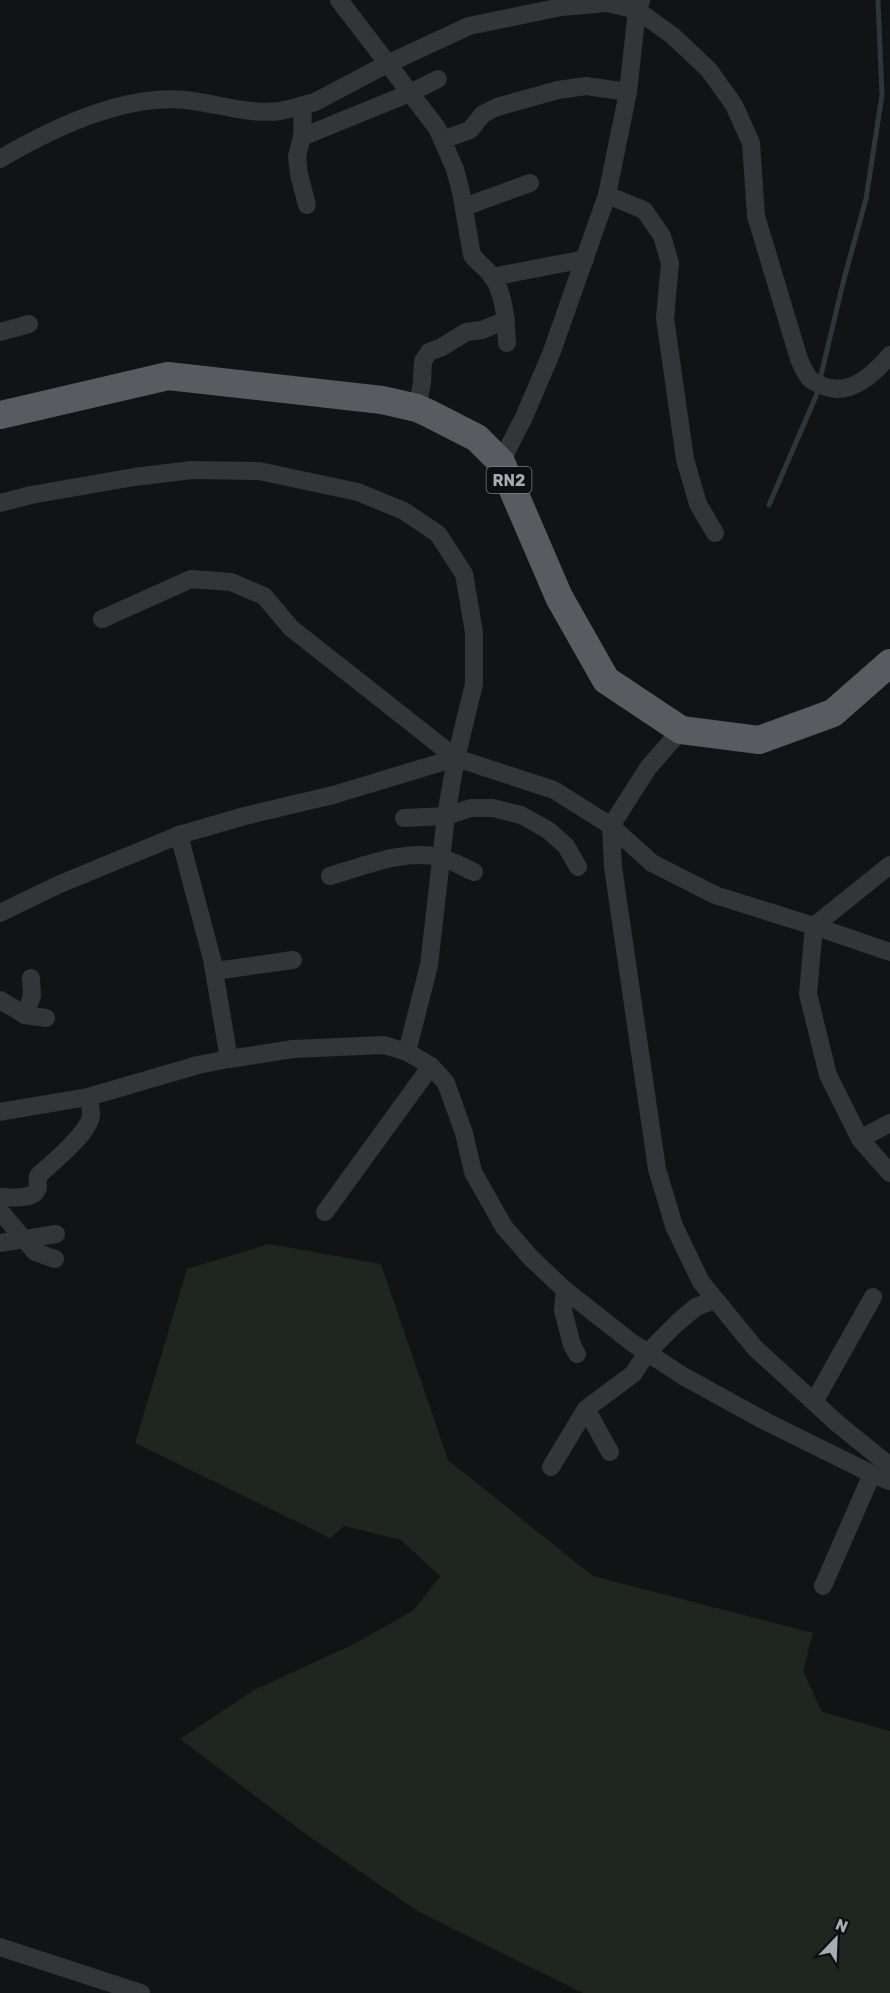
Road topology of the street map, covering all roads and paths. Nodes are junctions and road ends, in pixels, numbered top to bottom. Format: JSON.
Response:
{"nodes":[{"id":1,"x":339,"y":0,"type":"edge"},
{"id":2,"x":639,"y":5,"type":"edge"},
{"id":3,"x":387,"y":64,"type":"junction"},
{"id":4,"x":438,"y":79,"type":"dead end"},
{"id":5,"x":628,"y":92,"type":"junction"},
{"id":6,"x":410,"y":93,"type":"junction"},
{"id":7,"x":303,"y":105,"type":"junction"},
{"id":8,"x":302,"y":137,"type":"junction"},
{"id":9,"x":442,"y":140,"type":"junction"},
{"id":10,"x":0,"y":159,"type":"edge"},
{"id":11,"x":530,"y":183,"type":"dead end"},
{"id":12,"x":607,"y":195,"type":"junction"},
{"id":13,"x":307,"y":206,"type":"dead end"},
{"id":14,"x":464,"y":207,"type":"junction"},
{"id":15,"x":585,"y":259,"type":"junction"},
{"id":16,"x":492,"y":276,"type":"junction"},
{"id":17,"x":506,"y":320,"type":"junction"},
{"id":18,"x":29,"y":324,"type":"dead end"},
{"id":19,"x":0,"y":332,"type":"edge"},
{"id":20,"x":507,"y":343,"type":"dead end"},
{"id":21,"x":890,"y":355,"type":"edge"},
{"id":22,"x":0,"y":405,"type":"edge"},
{"id":23,"x":36,"y":405,"type":"junction"},
{"id":24,"x":417,"y":408,"type":"junction"},
{"id":25,"x":0,"y":415,"type":"edge"},
{"id":26,"x":501,"y":462,"type":"junction"},
{"id":27,"x":0,"y":503,"type":"edge"},
{"id":28,"x":715,"y":532,"type":"dead end"},
{"id":29,"x":102,"y":619,"type":"dead end"},
{"id":30,"x":890,"y":663,"type":"edge"},
{"id":31,"x":681,"y":730,"type":"junction"},
{"id":32,"x":456,"y":758,"type":"junction"},
{"id":33,"x":446,"y":816,"type":"junction"},
{"id":34,"x":404,"y":818,"type":"dead end"},
{"id":35,"x":611,"y":825,"type":"junction"},
{"id":36,"x":179,"y":835,"type":"junction"},
{"id":37,"x":441,"y":858,"type":"junction"},
{"id":38,"x":890,"y":865,"type":"edge"},
{"id":39,"x":578,"y":867,"type":"dead end"},
{"id":40,"x":474,"y":872,"type":"dead end"},
{"id":41,"x":330,"y":876,"type":"dead end"},
{"id":42,"x":0,"y":913,"type":"edge"},
{"id":43,"x":814,"y":926,"type":"junction"},
{"id":44,"x":890,"y":952,"type":"edge"},
{"id":45,"x":293,"y":960,"type":"dead end"},
{"id":46,"x":214,"y":971,"type":"junction"},
{"id":47,"x":31,"y":978,"type":"dead end"},
{"id":48,"x":0,"y":1000,"type":"edge"},
{"id":49,"x":26,"y":1015,"type":"junction"},
{"id":50,"x":46,"y":1018,"type":"dead end"},
{"id":51,"x":407,"y":1052,"type":"junction"},
{"id":52,"x":229,"y":1059,"type":"junction"},
{"id":53,"x":430,"y":1066,"type":"junction"},
{"id":54,"x":88,"y":1097,"type":"junction"},
{"id":55,"x":0,"y":1112,"type":"edge"},
{"id":56,"x":890,"y":1123,"type":"edge"},
{"id":57,"x":860,"y":1139,"type":"junction"},
{"id":58,"x":890,"y":1173,"type":"edge"},
{"id":59,"x":0,"y":1197,"type":"edge"},
{"id":60,"x":0,"y":1211,"type":"edge"},
{"id":61,"x":325,"y":1212,"type":"dead end"},
{"id":62,"x":56,"y":1234,"type":"dead end"},
{"id":63,"x":25,"y":1240,"type":"junction"},
{"id":64,"x":0,"y":1244,"type":"edge"},
{"id":65,"x":55,"y":1259,"type":"dead end"},
{"id":66,"x":565,"y":1290,"type":"junction"},
{"id":67,"x":873,"y":1297,"type":"dead end"},
{"id":68,"x":714,"y":1300,"type":"junction"},
{"id":69,"x":647,"y":1353,"type":"junction"},
{"id":70,"x":577,"y":1354,"type":"dead end"},
{"id":71,"x":814,"y":1402,"type":"junction"},
{"id":72,"x":586,"y":1409,"type":"junction"},
{"id":73,"x":610,"y":1452,"type":"dead end"},
{"id":74,"x":890,"y":1466,"type":"edge"},
{"id":75,"x":551,"y":1467,"type":"dead end"},
{"id":76,"x":872,"y":1474,"type":"junction"},
{"id":77,"x":890,"y":1481,"type":"edge"},
{"id":78,"x":823,"y":1586,"type":"dead end"},
{"id":79,"x":0,"y":1947,"type":"edge"},
{"id":80,"x":141,"y":1993,"type":"edge"}],
"edges":[{"from":1,"to":3,"type":"street"},
{"from":2,"to":3,"type":"street"},
{"from":2,"to":5,"type":"street"},
{"from":2,"to":21,"type":"street"},
{"from":3,"to":6,"type":"street"},
{"from":3,"to":7,"type":"street"},
{"from":4,"to":6,"type":"street"},
{"from":5,"to":9,"type":"street"},
{"from":5,"to":12,"type":"street"},
{"from":6,"to":8,"type":"street"},
{"from":6,"to":9,"type":"street"},
{"from":7,"to":8,"type":"street"},
{"from":7,"to":10,"type":"street"},
{"from":8,"to":13,"type":"street"},
{"from":9,"to":14,"type":"street"},
{"from":11,"to":14,"type":"street"},
{"from":12,"to":15,"type":"street"},
{"from":12,"to":28,"type":"street"},
{"from":14,"to":16,"type":"street"},
{"from":15,"to":16,"type":"street"},
{"from":15,"to":26,"type":"street"},
{"from":16,"to":17,"type":"street"},
{"from":17,"to":20,"type":"street"},
{"from":17,"to":24,"type":"street"},
{"from":18,"to":19,"type":"street"},
{"from":22,"to":23,"type":"street"},
{"from":23,"to":24,"type":"highway","number":"RN2"},
{"from":23,"to":25,"type":"highway","number":"RN2"},
{"from":24,"to":26,"type":"highway","number":"RN2"},
{"from":26,"to":31,"type":"highway","number":"RN2"},
{"from":27,"to":32,"type":"street"},
{"from":29,"to":32,"type":"street"},
{"from":30,"to":31,"type":"highway","number":"RN2"},
{"from":31,"to":35,"type":"street"},
{"from":32,"to":33,"type":"street"},
{"from":32,"to":35,"type":"street"},
{"from":32,"to":36,"type":"street"},
{"from":33,"to":34,"type":"street"},
{"from":33,"to":37,"type":"street"},
{"from":33,"to":39,"type":"street"},
{"from":35,"to":43,"type":"street"},
{"from":35,"to":68,"type":"street"},
{"from":36,"to":42,"type":"street"},
{"from":36,"to":46,"type":"street"},
{"from":37,"to":40,"type":"street"},
{"from":37,"to":41,"type":"street"},
{"from":37,"to":51,"type":"street"},
{"from":38,"to":43,"type":"street"},
{"from":43,"to":44,"type":"street"},
{"from":43,"to":57,"type":"street"},
{"from":45,"to":46,"type":"street"},
{"from":46,"to":52,"type":"street"},
{"from":47,"to":49,"type":"street"},
{"from":48,"to":49,"type":"street"},
{"from":49,"to":50,"type":"street"},
{"from":51,"to":52,"type":"street"},
{"from":51,"to":53,"type":"street"},
{"from":52,"to":54,"type":"street"},
{"from":53,"to":61,"type":"street"},
{"from":53,"to":66,"type":"street"},
{"from":54,"to":55,"type":"street"},
{"from":54,"to":59,"type":"street"},
{"from":56,"to":57,"type":"street"},
{"from":57,"to":58,"type":"street"},
{"from":60,"to":63,"type":"street"},
{"from":62,"to":63,"type":"street"},
{"from":63,"to":64,"type":"street"},
{"from":63,"to":65,"type":"street"},
{"from":66,"to":69,"type":"street"},
{"from":66,"to":70,"type":"street"},
{"from":67,"to":71,"type":"street"},
{"from":68,"to":69,"type":"street"},
{"from":68,"to":71,"type":"street"},
{"from":69,"to":72,"type":"street"},
{"from":69,"to":76,"type":"street"},
{"from":71,"to":74,"type":"street"},
{"from":72,"to":73,"type":"street"},
{"from":72,"to":75,"type":"street"},
{"from":76,"to":77,"type":"street"},
{"from":76,"to":78,"type":"street"},
{"from":79,"to":80,"type":"street"}]}
